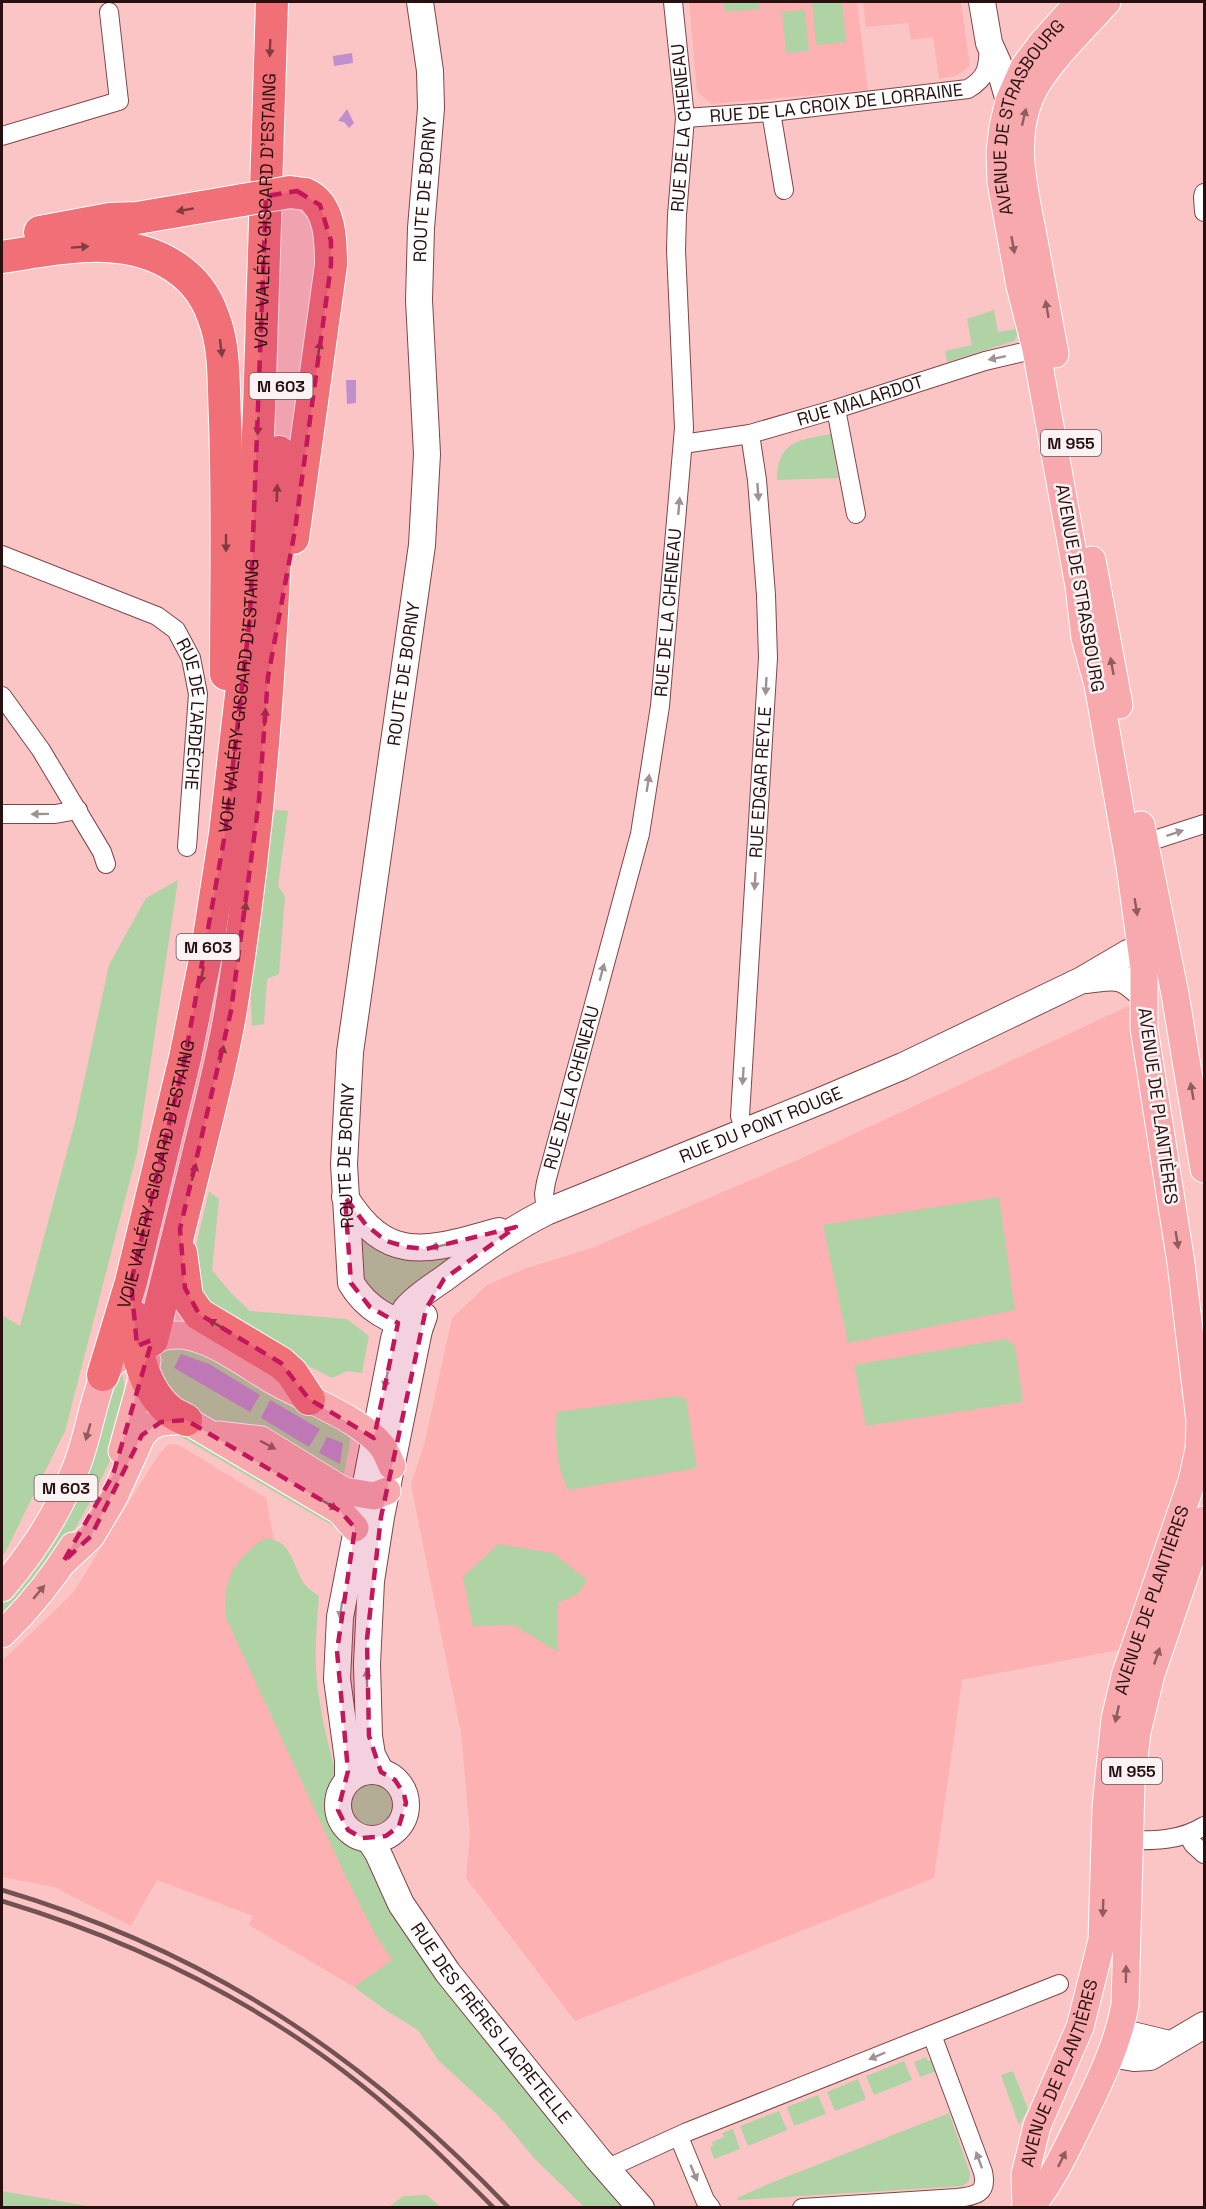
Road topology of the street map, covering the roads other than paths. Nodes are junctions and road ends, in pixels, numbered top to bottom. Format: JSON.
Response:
{"nodes":[{"id":1,"x":272,"y":2,"type":"edge"},
{"id":2,"x":294,"y":2,"type":"edge"},
{"id":3,"x":420,"y":2,"type":"edge"},
{"id":4,"x":673,"y":2,"type":"edge"},
{"id":5,"x":982,"y":2,"type":"edge"},
{"id":6,"x":1079,"y":2,"type":"edge"},
{"id":7,"x":1107,"y":2,"type":"edge"},
{"id":8,"x":109,"y":12,"type":"dead end"},
{"id":9,"x":989,"y":43,"type":"junction"},
{"id":10,"x":1009,"y":101,"type":"junction"},
{"id":11,"x":771,"y":112,"type":"junction"},
{"id":12,"x":685,"y":118,"type":"junction"},
{"id":13,"x":2,"y":136,"type":"edge"},
{"id":14,"x":784,"y":190,"type":"dead end"},
{"id":15,"x":1204,"y":193,"type":"edge"},
{"id":16,"x":1204,"y":212,"type":"edge"},
{"id":17,"x":2,"y":239,"type":"edge"},
{"id":18,"x":2,"y":257,"type":"edge"},
{"id":19,"x":1036,"y":350,"type":"junction"},
{"id":20,"x":836,"y":409,"type":"junction"},
{"id":21,"x":750,"y":434,"type":"junction"},
{"id":22,"x":683,"y":444,"type":"junction"},
{"id":23,"x":856,"y":514,"type":"dead end"},
{"id":24,"x":2,"y":555,"type":"edge"},
{"id":25,"x":268,"y":677,"type":"junction"},
{"id":26,"x":2,"y":696,"type":"edge"},
{"id":27,"x":78,"y":810,"type":"junction"},
{"id":28,"x":2,"y":814,"type":"edge"},
{"id":29,"x":1204,"y":824,"type":"edge"},
{"id":30,"x":225,"y":834,"type":"junction"},
{"id":31,"x":1145,"y":843,"type":"junction"},
{"id":32,"x":187,"y":847,"type":"dead end"},
{"id":33,"x":106,"y":864,"type":"dead end"},
{"id":34,"x":1153,"y":946,"type":"junction"},
{"id":35,"x":1082,"y":981,"type":"junction"},
{"id":36,"x":1143,"y":995,"type":"junction"},
{"id":37,"x":745,"y":1131,"type":"junction"},
{"id":38,"x":1204,"y":1169,"type":"edge"},
{"id":39,"x":345,"y":1197,"type":"junction"},
{"id":40,"x":546,"y":1212,"type":"junction"},
{"id":41,"x":516,"y":1227,"type":"junction"},
{"id":42,"x":180,"y":1229,"type":"junction"},
{"id":43,"x":131,"y":1282,"type":"junction"},
{"id":44,"x":408,"y":1327,"type":"junction"},
{"id":45,"x":145,"y":1353,"type":"junction"},
{"id":46,"x":104,"y":1375,"type":"junction"},
{"id":47,"x":309,"y":1399,"type":"junction"},
{"id":48,"x":199,"y":1428,"type":"junction"},
{"id":49,"x":374,"y":1438,"type":"junction"},
{"id":50,"x":380,"y":1484,"type":"junction"},
{"id":51,"x":1204,"y":1520,"type":"edge"},
{"id":52,"x":355,"y":1528,"type":"junction"},
{"id":53,"x":63,"y":1562,"type":"junction"},
{"id":54,"x":2,"y":1588,"type":"edge"},
{"id":55,"x":2,"y":1634,"type":"edge"},
{"id":56,"x":381,"y":1772,"type":"junction"},
{"id":57,"x":348,"y":1780,"type":"junction"},
{"id":58,"x":1204,"y":1826,"type":"edge"},
{"id":59,"x":1188,"y":1835,"type":"junction"},
{"id":60,"x":378,"y":1838,"type":"junction"},
{"id":61,"x":1129,"y":1840,"type":"junction"},
{"id":62,"x":1204,"y":1854,"type":"edge"},
{"id":63,"x":1059,"y":1984,"type":"dead end"},
{"id":64,"x":1204,"y":2025,"type":"edge"},
{"id":65,"x":1080,"y":2027,"type":"junction"},
{"id":66,"x":932,"y":2035,"type":"junction"},
{"id":67,"x":1116,"y":2043,"type":"junction"},
{"id":68,"x":679,"y":2137,"type":"junction"},
{"id":69,"x":606,"y":2169,"type":"junction"},
{"id":70,"x":641,"y":2208,"type":"edge"},
{"id":71,"x":711,"y":2208,"type":"edge"},
{"id":72,"x":802,"y":2208,"type":"edge"},
{"id":73,"x":1028,"y":2208,"type":"edge"}],
"edges":[{"from":1,"to":30,"type":"highway","name":"VOIE VALÉRY-GISCARD D'ESTAING","number":"M 603","one_way":true},
{"from":25,"to":2,"type":"highway","name":"VOIE VALÉRY-GISCARD D'ESTAING","number":"M 603","one_way":true},
{"from":3,"to":39,"type":"main road","name":"ROUTE DE BORNY"},
{"from":4,"to":12,"type":"street","name":"RUE DE LA CHENEAU"},
{"from":5,"to":9,"type":"main road"},
{"from":6,"to":10,"type":"main road","name":"AVENUE DE STRASBOURG","number":"M 955"},
{"from":31,"to":7,"type":"main road","name":"AVENUE DE STRASBOURG","number":"M 955","one_way":true},
{"from":8,"to":13,"type":"street"},
{"from":9,"to":10,"type":"main road"},
{"from":9,"to":11,"type":"street","name":"RUE DE LA CROIX DE LORRAINE"},
{"from":10,"to":19,"type":"main road","name":"AVENUE DE STRASBOURG","number":"M 955","one_way":true},
{"from":11,"to":12,"type":"street","name":"RUE DE LA CROIX DE LORRAINE"},
{"from":11,"to":14,"type":"street"},
{"from":12,"to":22,"type":"street","name":"RUE DE LA CHENEAU"},
{"from":15,"to":16,"type":"street"},
{"from":25,"to":17,"type":"highway","one_way":true,"bridge":true},
{"from":18,"to":30,"type":"highway","one_way":true},
{"from":19,"to":20,"type":"street","name":"RUE MALARDOT","one_way":true},
{"from":19,"to":34,"type":"main road","name":"AVENUE DE STRASBOURG","number":"M 955","one_way":true},
{"from":20,"to":21,"type":"street","name":"RUE MALARDOT"},
{"from":20,"to":23,"type":"street"},
{"from":21,"to":22,"type":"street","name":"RUE MALARDOT"},
{"from":21,"to":37,"type":"street","name":"RUE EDGAR REYLE","one_way":true},
{"from":40,"to":22,"type":"street","name":"RUE DE LA CHENEAU","one_way":true},
{"from":24,"to":32,"type":"street","name":"RUE DE L'ARDÈCHE"},
{"from":42,"to":25,"type":"highway","name":"VOIE VALÉRY-GISCARD D'ESTAING","number":"M 603","one_way":true},
{"from":26,"to":27,"type":"street"},
{"from":27,"to":28,"type":"street","one_way":true},
{"from":27,"to":33,"type":"street"},
{"from":31,"to":29,"type":"street","one_way":true},
{"from":30,"to":43,"type":"highway","name":"VOIE VALÉRY-GISCARD D'ESTAING","number":"M 603","one_way":true},
{"from":31,"to":34,"type":"main road","name":"AVENUE DE STRASBOURG","number":"M 955"},
{"from":34,"to":35,"type":"main road","name":"RUE DU PONT ROUGE"},
{"from":34,"to":36,"type":"main road","name":"AVENUE DE PLANTIÈRES","number":"M 955"},
{"from":38,"to":34,"type":"main road","name":"AVENUE DE PLANTIÈRES","number":"M 955","one_way":true},
{"from":35,"to":36,"type":"main road","name":"RUE DU PONT ROUGE"},
{"from":35,"to":37,"type":"main road","name":"RUE DU PONT ROUGE"},
{"from":36,"to":65,"type":"main road","name":"AVENUE DE PLANTIÈRES","number":"M 955","one_way":true},
{"from":37,"to":40,"type":"main road","name":"RUE DU PONT ROUGE"},
{"from":41,"to":39,"type":"main road","one_way":true},
{"from":39,"to":44,"type":"main road","name":"ROUTE DE BORNY"},
{"from":40,"to":41,"type":"main road","name":"RUE DU PONT ROUGE"},
{"from":41,"to":44,"type":"main road","name":"RUE DU PONT ROUGE"},
{"from":42,"to":45,"type":"highway","name":"VOIE VALÉRY-GISCARD D'ESTAING","number":"M 603"},
{"from":47,"to":42,"type":"highway","one_way":true},
{"from":43,"to":45,"type":"highway"},
{"from":43,"to":46,"type":"highway","name":"VOIE VALÉRY-GISCARD D'ESTAING","number":"M 603"},
{"from":44,"to":49,"type":"main road","name":"RUE DU PONT ROUGE","one_way":true},
{"from":44,"to":50,"type":"main road","name":"RUE DU PONT ROUGE"},
{"from":45,"to":46,"type":"main road"},
{"from":45,"to":47,"type":"main road"},
{"from":45,"to":48,"type":"highway"},
{"from":45,"to":53,"type":"main road","number":"M 603"},
{"from":46,"to":54,"type":"main road","number":"M 603","one_way":true},
{"from":47,"to":49,"type":"main road"},
{"from":48,"to":50,"type":"main road","one_way":true},
{"from":48,"to":52,"type":"main road","one_way":true},
{"from":48,"to":53,"type":"main road","number":"M 603"},
{"from":49,"to":50,"type":"main road"},
{"from":49,"to":50,"type":"main road"},
{"from":50,"to":52,"type":"main road"},
{"from":56,"to":50,"type":"main road","one_way":true},
{"from":61,"to":51,"type":"main road","name":"AVENUE DE PLANTIÈRES","number":"M 955","one_way":true},
{"from":52,"to":57,"type":"main road","one_way":true},
{"from":55,"to":53,"type":"main road","number":"M 603","one_way":true},
{"from":56,"to":57,"type":"main road"},
{"from":56,"to":60,"type":"main road"},
{"from":57,"to":60,"type":"main road"},
{"from":58,"to":59,"type":"street"},
{"from":59,"to":61,"type":"street"},
{"from":59,"to":62,"type":"street"},
{"from":60,"to":69,"type":"main road","name":"RUE DES FRÈRES LACRETELLE"},
{"from":67,"to":61,"type":"main road","name":"AVENUE DE PLANTIÈRES","number":"M 955","one_way":true},
{"from":63,"to":66,"type":"street"},
{"from":64,"to":67,"type":"main road"},
{"from":65,"to":67,"type":"main road"},
{"from":65,"to":73,"type":"main road","name":"AVENUE DE PLANTIÈRES","number":"M 955"},
{"from":66,"to":68,"type":"street","one_way":true},
{"from":72,"to":66,"type":"street","one_way":true},
{"from":73,"to":67,"type":"main road","name":"AVENUE DE PLANTIÈRES","number":"M 955","one_way":true},
{"from":68,"to":69,"type":"street"},
{"from":68,"to":71,"type":"street","one_way":true},
{"from":69,"to":70,"type":"main road","name":"RUE DES FRÈRES LACRETELLE"}]}
